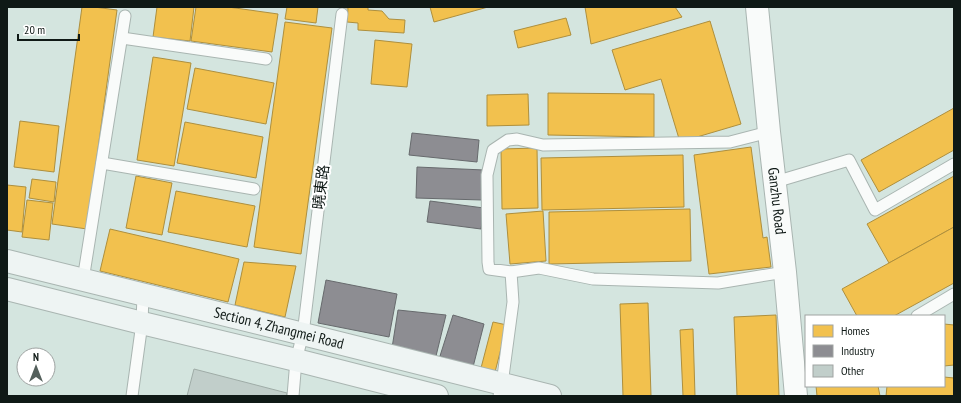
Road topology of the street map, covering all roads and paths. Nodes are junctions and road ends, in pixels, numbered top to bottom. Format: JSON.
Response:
{"nodes":[{"id":1,"x":757,"y":7,"type":"edge"},
{"id":2,"x":342,"y":14,"type":"dead end"},
{"id":3,"x":125,"y":16,"type":"dead end"},
{"id":4,"x":122,"y":38,"type":"junction"},
{"id":5,"x":266,"y":59,"type":"dead end"},
{"id":6,"x":769,"y":132,"type":"junction"},
{"id":7,"x":102,"y":163,"type":"junction"},
{"id":8,"x":954,"y":164,"type":"edge"},
{"id":9,"x":775,"y":182,"type":"junction"},
{"id":10,"x":254,"y":190,"type":"dead end"},
{"id":11,"x":7,"y":262,"type":"edge"},
{"id":12,"x":511,"y":272,"type":"junction"},
{"id":13,"x":785,"y":272,"type":"junction"},
{"id":14,"x":83,"y":280,"type":"junction"},
{"id":15,"x":7,"y":289,"type":"edge"},
{"id":16,"x":954,"y":294,"type":"edge"},
{"id":17,"x":143,"y":296,"type":"junction"},
{"id":18,"x":920,"y":315,"type":"edge"},
{"id":19,"x":142,"y":323,"type":"junction"},
{"id":20,"x":303,"y":334,"type":"junction"},
{"id":21,"x":296,"y":360,"type":"junction"},
{"id":22,"x":800,"y":368,"type":"edge"},
{"id":23,"x":501,"y":390,"type":"edge"},
{"id":24,"x":132,"y":396,"type":"edge"},
{"id":25,"x":292,"y":396,"type":"edge"},
{"id":26,"x":438,"y":396,"type":"edge"},
{"id":27,"x":550,"y":396,"type":"edge"},
{"id":28,"x":796,"y":396,"type":"edge"}],
"edges":[{"from":1,"to":6,"type":"street","name":"Ganzhu Road"},
{"from":2,"to":20,"type":"lane","name":"曉東路"},
{"from":3,"to":4,"type":"lane"},
{"from":4,"to":5,"type":"lane"},
{"from":4,"to":7,"type":"lane"},
{"from":6,"to":9,"type":"street","name":"Ganzhu Road"},
{"from":6,"to":12,"type":"lane"},
{"from":7,"to":10,"type":"lane"},
{"from":7,"to":14,"type":"lane"},
{"from":8,"to":9,"type":"lane"},
{"from":9,"to":13,"type":"street","name":"Ganzhu Road"},
{"from":11,"to":14,"type":"main road","name":"Section 4, Zhangmei Road"},
{"from":12,"to":13,"type":"lane"},
{"from":12,"to":23,"type":"lane"},
{"from":13,"to":22,"type":"street","name":"Ganzhu Road"},
{"from":14,"to":17,"type":"main road","name":"Section 4, Zhangmei Road"},
{"from":15,"to":19,"type":"main road","name":"Section 4, Zhangmei Road"},
{"from":16,"to":18,"type":"lane"},
{"from":17,"to":19,"type":"lane"},
{"from":17,"to":20,"type":"main road","name":"Section 4, Zhangmei Road"},
{"from":19,"to":21,"type":"main road","name":"Section 4, Zhangmei Road"},
{"from":19,"to":24,"type":"lane"},
{"from":20,"to":21,"type":"lane","name":"曉東路"},
{"from":20,"to":23,"type":"main road","name":"Section 4, Zhangmei Road"},
{"from":21,"to":25,"type":"lane","name":"曉東路"},
{"from":21,"to":26,"type":"main road","name":"Section 4, Zhangmei Road"},
{"from":22,"to":28,"type":"street","name":"Ganzhu Road"},
{"from":23,"to":27,"type":"main road","name":"Section 4, Zhangmei Road"}]}
